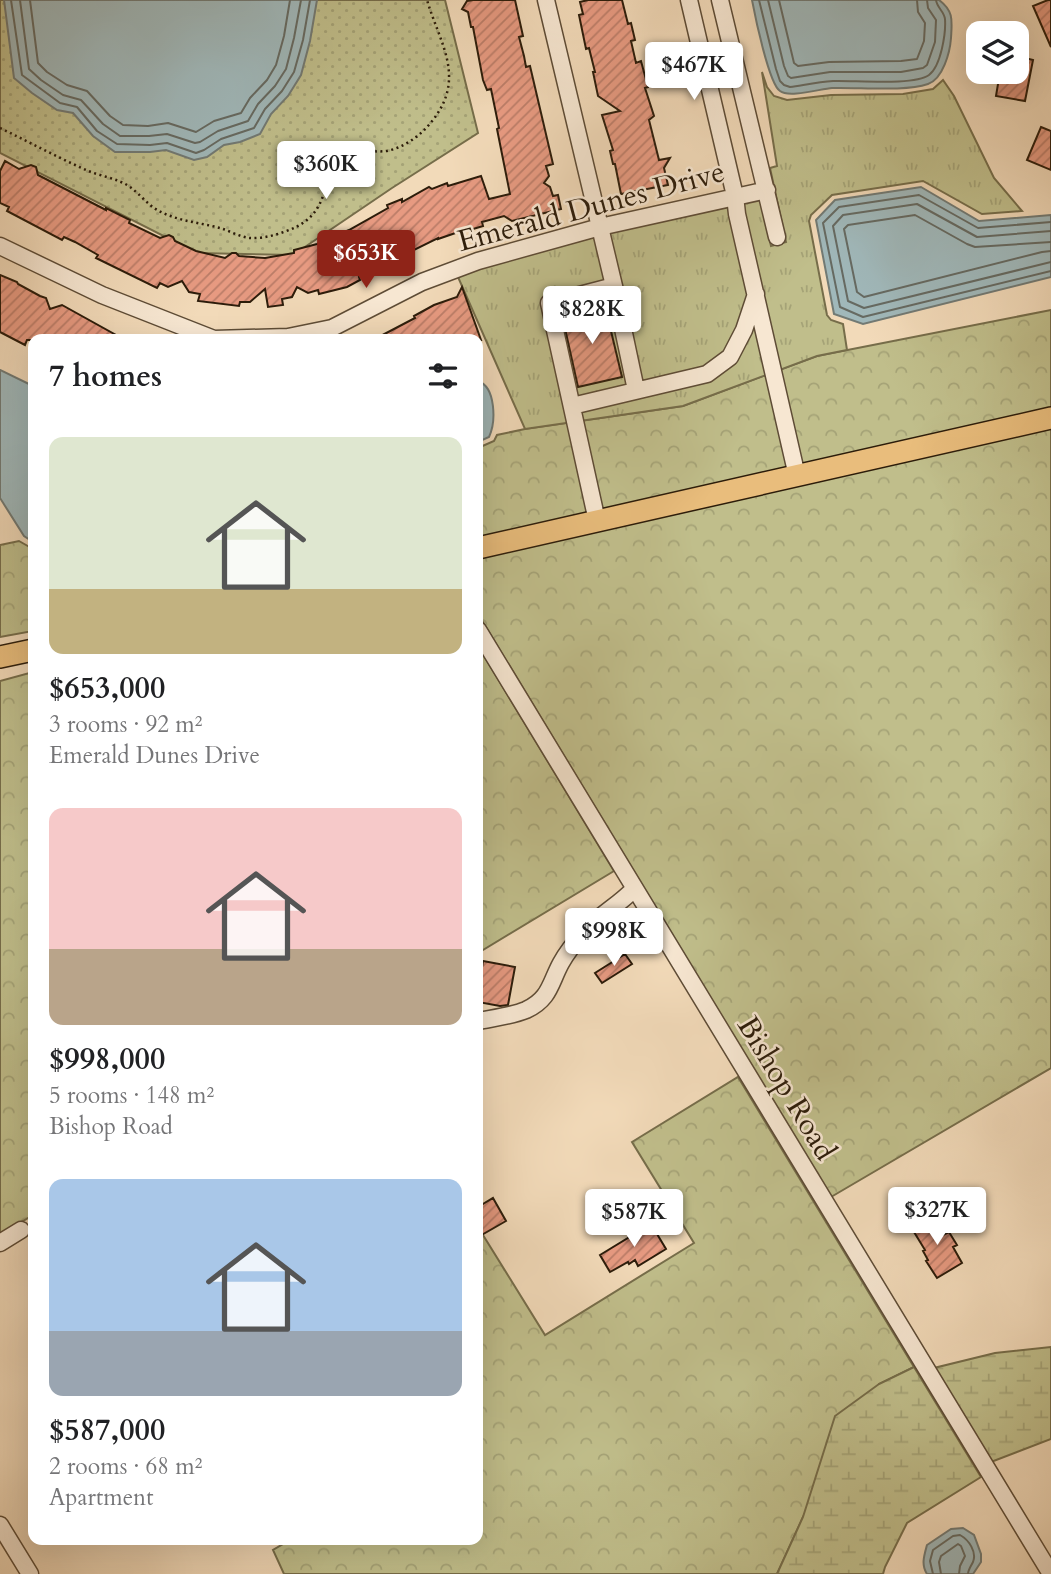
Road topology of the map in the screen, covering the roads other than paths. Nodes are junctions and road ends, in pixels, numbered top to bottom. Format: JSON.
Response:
{"nodes":[{"id":1,"x":546,"y":0,"type":"edge"},
{"id":2,"x":689,"y":0,"type":"edge"},
{"id":3,"x":720,"y":0,"type":"edge"},
{"id":4,"x":767,"y":190,"type":"junction"},
{"id":5,"x":735,"y":196,"type":"junction"},
{"id":6,"x":600,"y":227,"type":"junction"},
{"id":7,"x":777,"y":237,"type":"dead end"},
{"id":8,"x":0,"y":246,"type":"edge"},
{"id":9,"x":614,"y":286,"type":"junction"},
{"id":10,"x":756,"y":294,"type":"junction"},
{"id":11,"x":201,"y":334,"type":"edge"},
{"id":12,"x":303,"y":334,"type":"edge"},
{"id":13,"x":636,"y":390,"type":"junction"},
{"id":14,"x":572,"y":406,"type":"junction"},
{"id":15,"x":1051,"y":418,"type":"edge"},
{"id":16,"x":797,"y":476,"type":"junction"},
{"id":17,"x":597,"y":521,"type":"junction"},
{"id":18,"x":483,"y":547,"type":"edge"},
{"id":19,"x":483,"y":638,"type":"edge"},
{"id":20,"x":28,"y":651,"type":"edge"},
{"id":21,"x":0,"y":657,"type":"edge"},
{"id":22,"x":634,"y":889,"type":"junction"},
{"id":23,"x":483,"y":1020,"type":"edge"},
{"id":24,"x":20,"y":1230,"type":"dead end"},
{"id":25,"x":0,"y":1243,"type":"edge"},
{"id":26,"x":0,"y":1525,"type":"edge"},
{"id":27,"x":30,"y":1574,"type":"edge"},
{"id":28,"x":1051,"y":1574,"type":"edge"}],
"edges":[{"from":1,"to":6,"type":"street"},
{"from":2,"to":5,"type":"street"},
{"from":3,"to":4,"type":"street"},
{"from":4,"to":5,"type":"street","name":"Emerald Dunes Drive"},
{"from":4,"to":7,"type":"street"},
{"from":5,"to":6,"type":"street","name":"Emerald Dunes Drive"},
{"from":5,"to":10,"type":"street"},
{"from":6,"to":9,"type":"street"},
{"from":6,"to":12,"type":"street","name":"Emerald Dunes Drive"},
{"from":8,"to":11,"type":"street","name":"Emerald Dunes Drive"},
{"from":9,"to":13,"type":"street"},
{"from":9,"to":14,"type":"street"},
{"from":10,"to":13,"type":"street"},
{"from":10,"to":16,"type":"street"},
{"from":13,"to":14,"type":"street"},
{"from":14,"to":17,"type":"street"},
{"from":15,"to":16,"type":"main road"},
{"from":16,"to":17,"type":"main road"},
{"from":17,"to":18,"type":"main road"},
{"from":19,"to":22,"type":"street","name":"Bishop Road"},
{"from":20,"to":21,"type":"main road"},
{"from":22,"to":23,"type":"street"},
{"from":22,"to":28,"type":"street","name":"Bishop Road"},
{"from":24,"to":25,"type":"street"},
{"from":26,"to":27,"type":"street"}]}
